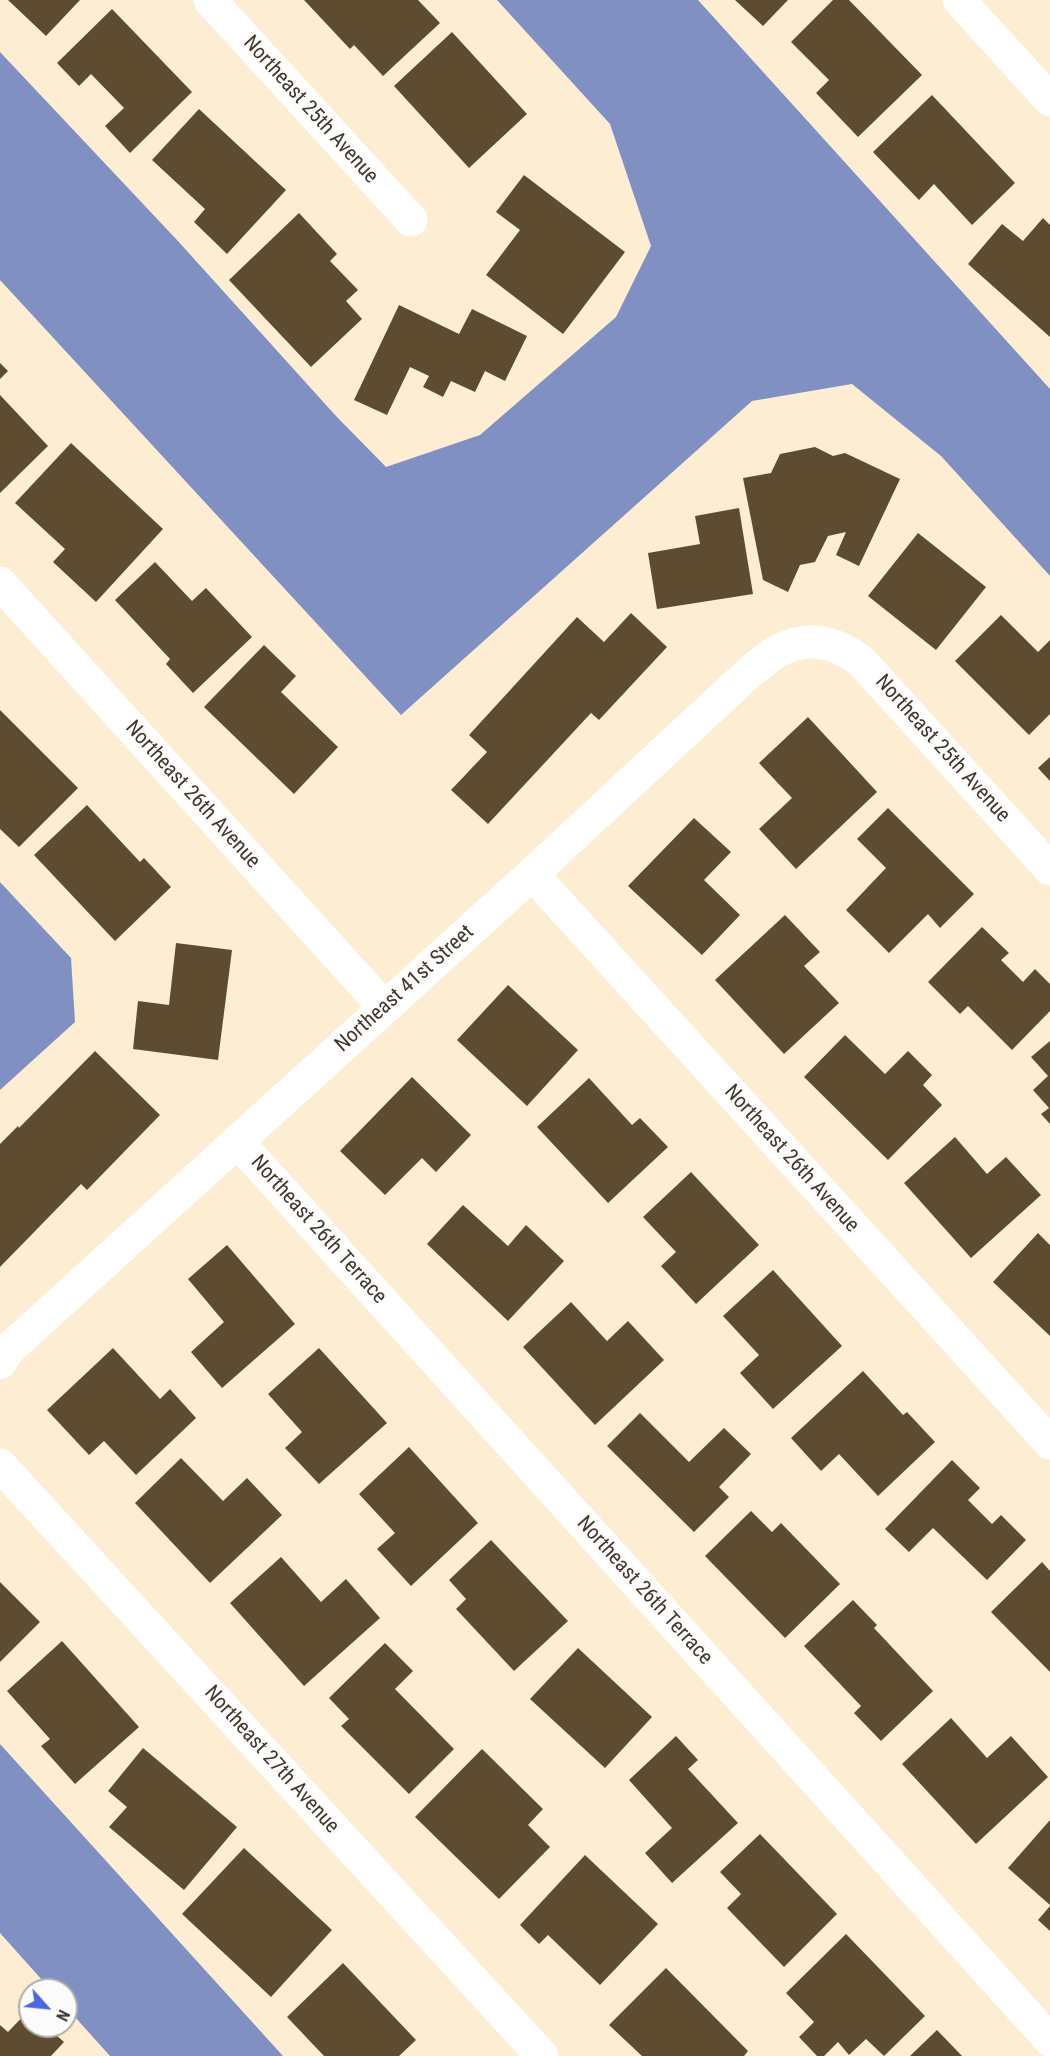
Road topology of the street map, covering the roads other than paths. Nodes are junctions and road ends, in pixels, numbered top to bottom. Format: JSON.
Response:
{"nodes":[{"id":1,"x":210,"y":0,"type":"edge"},
{"id":2,"x":959,"y":0,"type":"edge"},
{"id":3,"x":1050,"y":100,"type":"edge"},
{"id":4,"x":411,"y":220,"type":"dead end"},
{"id":5,"x":0,"y":583,"type":"edge"},
{"id":6,"x":824,"y":642,"type":"joint"},
{"id":7,"x":1050,"y":869,"type":"edge"},
{"id":8,"x":532,"y":874,"type":"junction"},
{"id":9,"x":384,"y":1007,"type":"junction"},
{"id":10,"x":237,"y":1141,"type":"junction"},
{"id":11,"x":0,"y":1362,"type":"edge"},
{"id":12,"x":1050,"y":1443,"type":"edge"},
{"id":13,"x":0,"y":1465,"type":"edge"},
{"id":14,"x":1050,"y":2040,"type":"edge"},
{"id":15,"x":542,"y":2056,"type":"edge"}],
"edges":[{"from":1,"to":4,"type":"street","name":"Northeast 25th Avenue"},
{"from":2,"to":3,"type":"street"},
{"from":5,"to":9,"type":"street","name":"Northeast 26th Avenue"},
{"from":6,"to":7,"type":"street","name":"Northeast 25th Avenue"},
{"from":6,"to":8,"type":"street","name":"Northeast 41st Street"},
{"from":8,"to":9,"type":"street","name":"Northeast 41st Street"},
{"from":8,"to":12,"type":"street","name":"Northeast 26th Avenue"},
{"from":9,"to":10,"type":"street","name":"Northeast 41st Street"},
{"from":10,"to":11,"type":"street","name":"Northeast 41st Street"},
{"from":10,"to":14,"type":"street","name":"Northeast 26th Terrace"},
{"from":13,"to":15,"type":"street","name":"Northeast 27th Avenue"}]}
